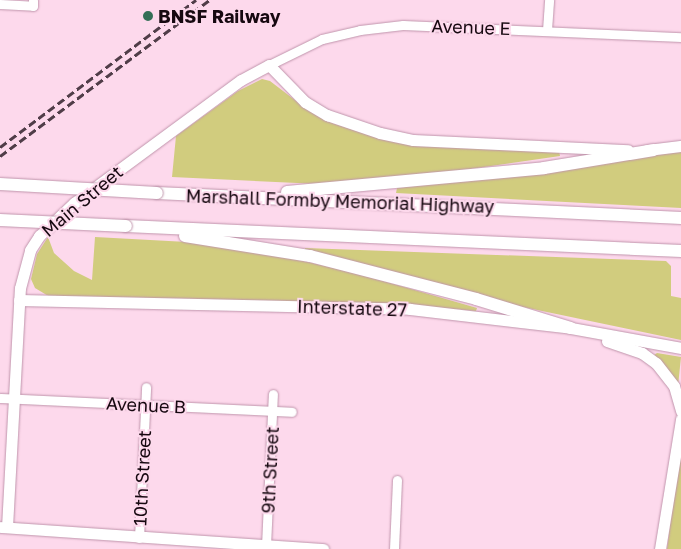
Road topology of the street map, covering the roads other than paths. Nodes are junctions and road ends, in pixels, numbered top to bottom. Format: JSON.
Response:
{"nodes":[{"id":1,"x":549,"y":0,"type":"edge"},
{"id":2,"x":33,"y":3,"type":"edge"},
{"id":3,"x":0,"y":4,"type":"edge"},
{"id":4,"x":547,"y":30,"type":"junction"},
{"id":5,"x":681,"y":37,"type":"edge"},
{"id":6,"x":269,"y":65,"type":"junction"},
{"id":7,"x":681,"y":146,"type":"edge"},
{"id":8,"x":654,"y":150,"type":"junction"},
{"id":9,"x":0,"y":184,"type":"edge"},
{"id":10,"x":226,"y":197,"type":"junction"},
{"id":11,"x":681,"y":218,"type":"edge"},
{"id":12,"x":0,"y":220,"type":"edge"},
{"id":13,"x":126,"y":226,"type":"junction"},
{"id":14,"x":681,"y":251,"type":"edge"},
{"id":15,"x":19,"y":300,"type":"junction"},
{"id":16,"x":571,"y":328,"type":"junction"},
{"id":17,"x":595,"y":334,"type":"junction"},
{"id":18,"x":681,"y":348,"type":"edge"},
{"id":19,"x":146,"y":387,"type":"dead end"},
{"id":20,"x":273,"y":394,"type":"dead end"},
{"id":21,"x":0,"y":398,"type":"edge"},
{"id":22,"x":13,"y":398,"type":"junction"},
{"id":23,"x":145,"y":405,"type":"junction"},
{"id":24,"x":272,"y":411,"type":"junction"},
{"id":25,"x":681,"y":411,"type":"edge"},
{"id":26,"x":292,"y":412,"type":"dead end"},
{"id":27,"x":681,"y":419,"type":"edge"},
{"id":28,"x":397,"y":480,"type":"dead end"},
{"id":29,"x":4,"y":527,"type":"edge"},
{"id":30,"x":139,"y":538,"type":"junction"},
{"id":31,"x":266,"y":546,"type":"junction"},
{"id":32,"x":322,"y":549,"type":"edge"},
{"id":33,"x":394,"y":549,"type":"edge"},
{"id":34,"x":660,"y":549,"type":"edge"}],
"edges":[{"from":1,"to":4,"type":"street"},
{"from":2,"to":3,"type":"street"},
{"from":4,"to":5,"type":"street","name":"Avenue E"},
{"from":4,"to":6,"type":"street","name":"Avenue E"},
{"from":6,"to":8,"type":"main road"},
{"from":6,"to":15,"type":"main road","name":"Main Street"},
{"from":7,"to":8,"type":"main road"},
{"from":8,"to":10,"type":"highway"},
{"from":9,"to":10,"type":"highway","name":"Marshall Formby Memorial Highway","bridge":true},
{"from":10,"to":11,"type":"highway","name":"Marshall Formby Memorial Highway"},
{"from":12,"to":13,"type":"highway","name":"Marshall Formby Memorial Highway","bridge":true},
{"from":13,"to":14,"type":"highway","name":"Marshall Formby Memorial Highway"},
{"from":13,"to":16,"type":"highway"},
{"from":15,"to":16,"type":"main road","name":"Interstate 27"},
{"from":15,"to":22,"type":"main road","name":"Main Street"},
{"from":16,"to":17,"type":"main road","name":"Interstate 27"},
{"from":17,"to":18,"type":"main road","name":"Interstate 27"},
{"from":17,"to":25,"type":"main road"},
{"from":19,"to":23,"type":"street","name":"10th Street"},
{"from":20,"to":24,"type":"street","name":"9th Street"},
{"from":21,"to":22,"type":"street","name":"Avenue B"},
{"from":22,"to":23,"type":"street","name":"Avenue B"},
{"from":22,"to":29,"type":"main road","name":"Main Street"},
{"from":23,"to":24,"type":"street","name":"Avenue B"},
{"from":23,"to":30,"type":"street","name":"10th Street"},
{"from":24,"to":26,"type":"street","name":"Avenue B"},
{"from":24,"to":31,"type":"street","name":"9th Street"},
{"from":27,"to":34,"type":"main road"},
{"from":28,"to":33,"type":"street"},
{"from":29,"to":30,"type":"main road"},
{"from":30,"to":31,"type":"main road"},
{"from":31,"to":32,"type":"main road"}]}
